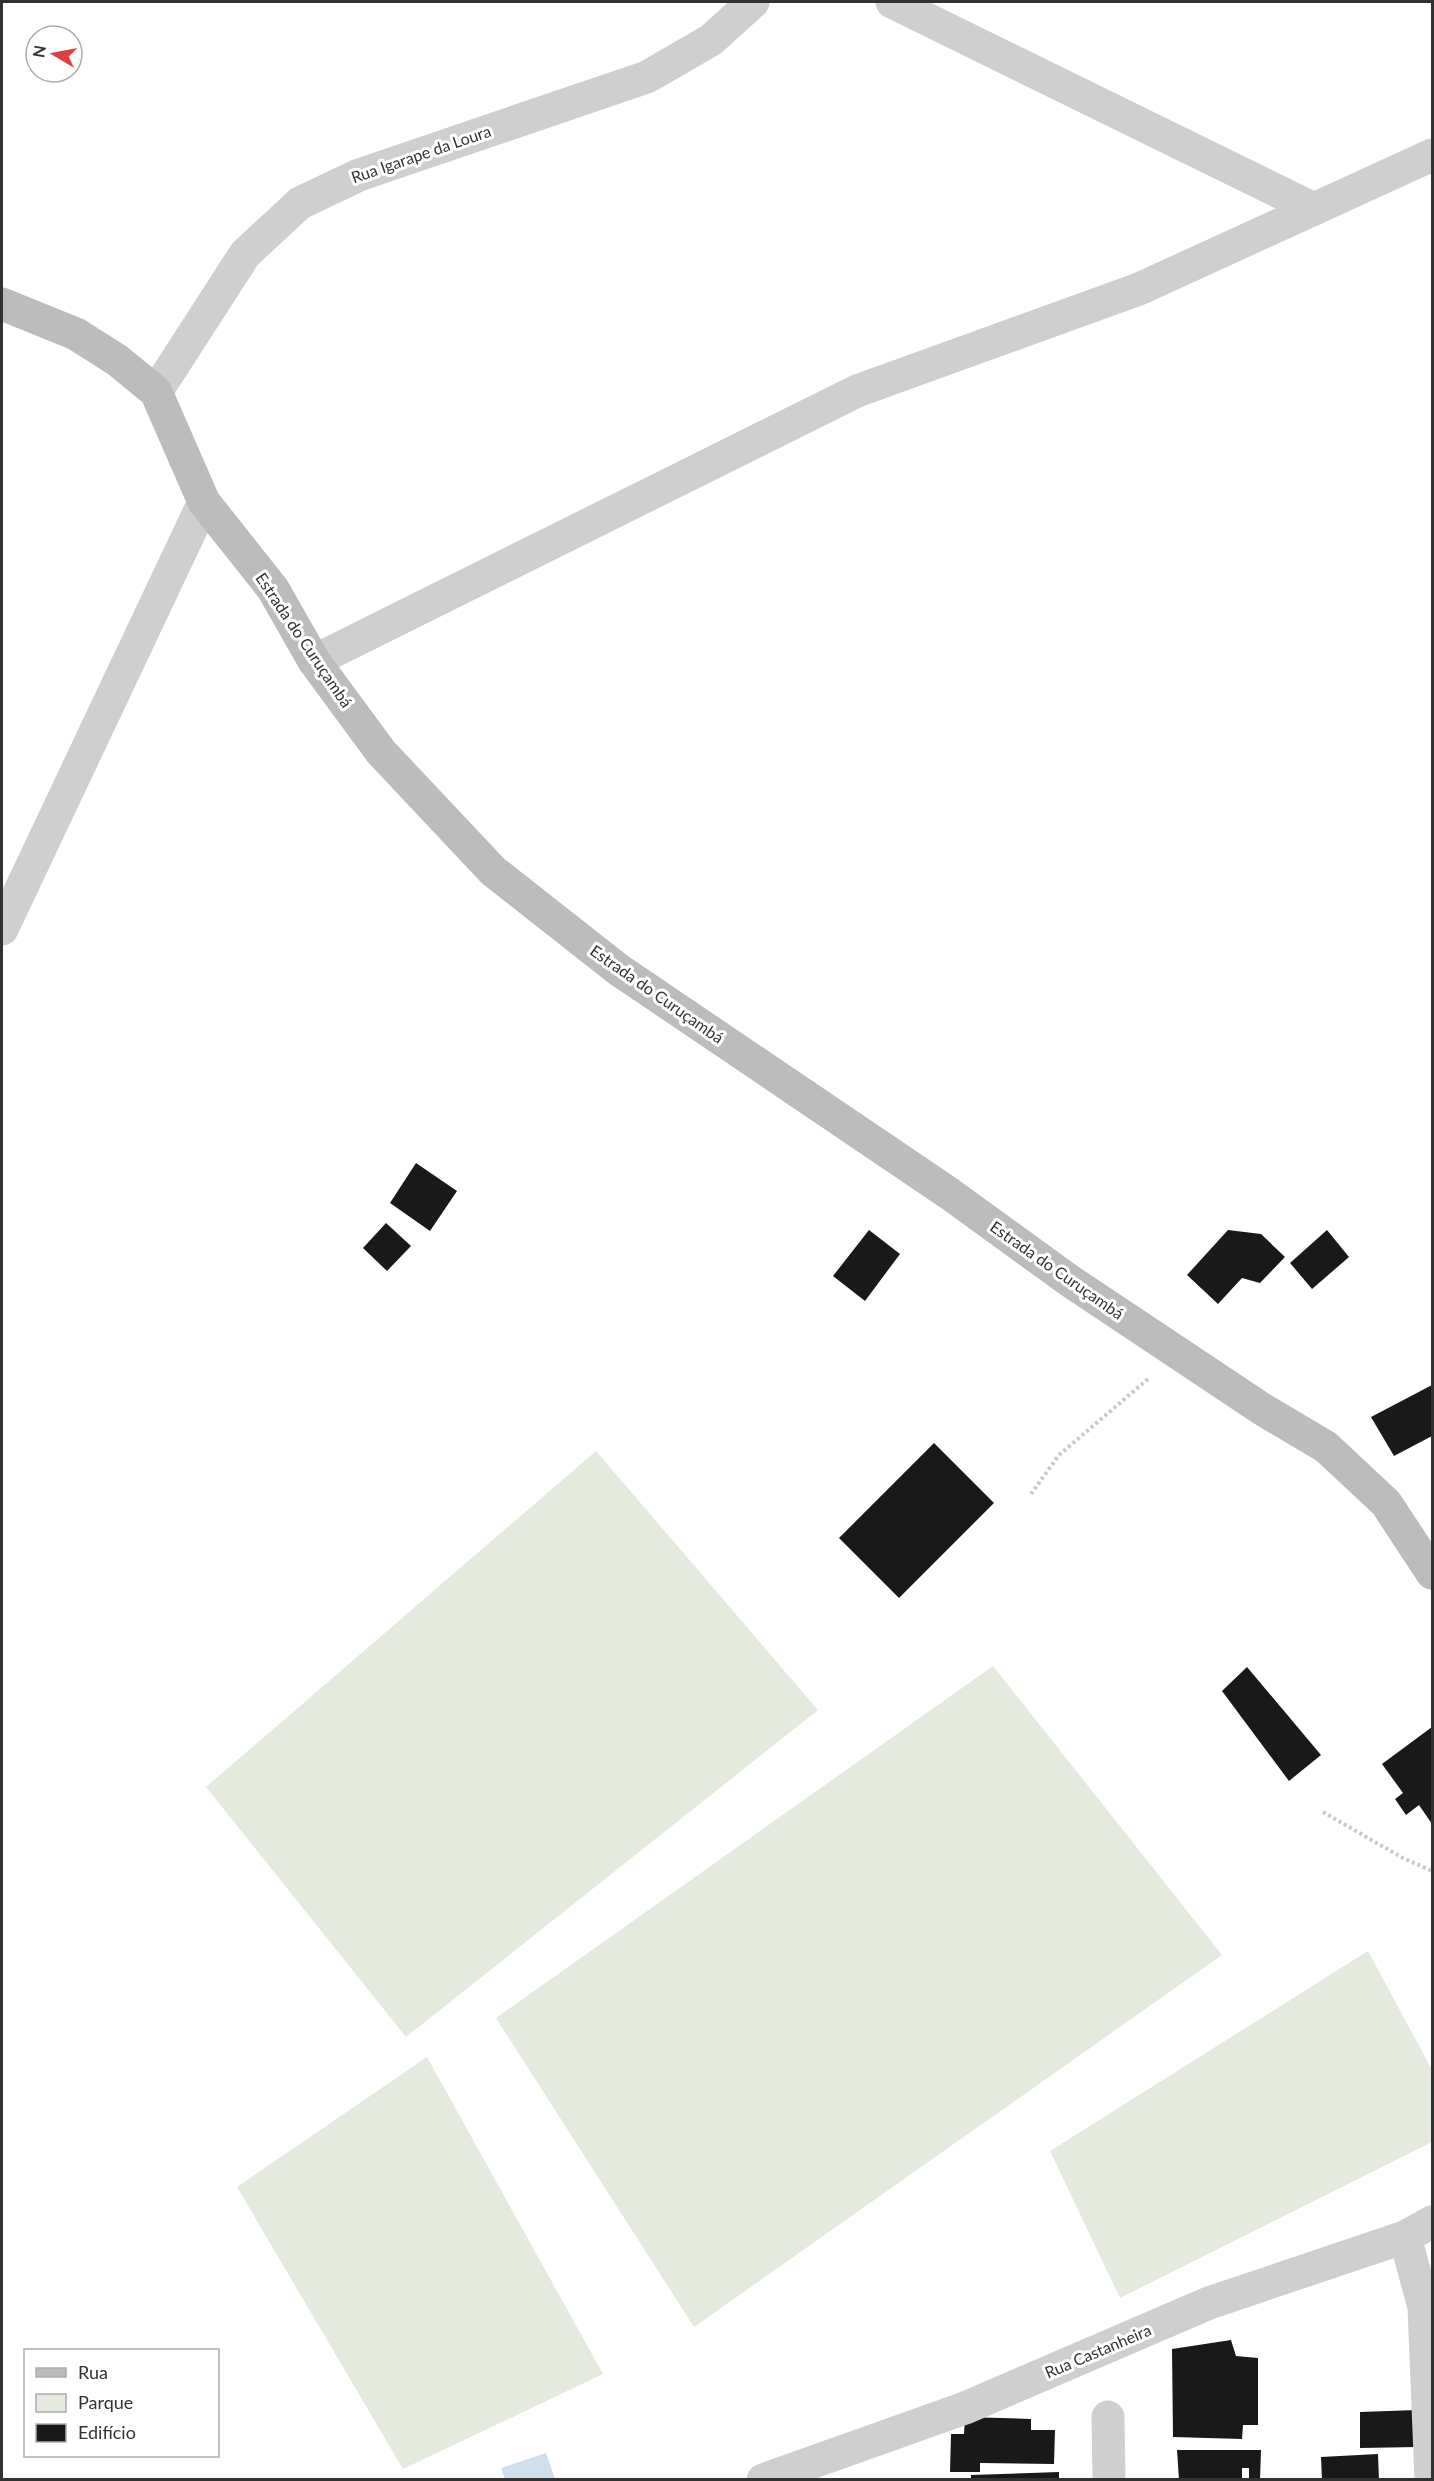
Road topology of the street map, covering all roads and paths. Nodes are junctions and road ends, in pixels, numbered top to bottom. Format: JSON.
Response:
{"nodes":[{"id":1,"x":753,"y":2,"type":"edge"},
{"id":2,"x":892,"y":2,"type":"edge"},
{"id":3,"x":1432,"y":155,"type":"edge"},
{"id":4,"x":1314,"y":209,"type":"junction"},
{"id":5,"x":2,"y":304,"type":"edge"},
{"id":6,"x":156,"y":392,"type":"junction"},
{"id":7,"x":204,"y":502,"type":"junction"},
{"id":8,"x":314,"y":661,"type":"junction"},
{"id":9,"x":2,"y":929,"type":"edge"},
{"id":10,"x":1178,"y":1353,"type":"junction"},
{"id":11,"x":1031,"y":1494,"type":"dead end"},
{"id":12,"x":1432,"y":1573,"type":"edge"},
{"id":13,"x":1323,"y":1812,"type":"dead end"},
{"id":14,"x":1432,"y":1871,"type":"edge"},
{"id":15,"x":1422,"y":2228,"type":"edge"},
{"id":16,"x":1432,"y":2256,"type":"edge"},
{"id":17,"x":1108,"y":2417,"type":"dead end"},
{"id":18,"x":779,"y":2477,"type":"edge"},
{"id":19,"x":1109,"y":2480,"type":"edge"},
{"id":20,"x":1431,"y":2480,"type":"edge"}],
"edges":[{"from":1,"to":6,"type":"street","name":"Rua Igarape da Loura"},
{"from":2,"to":4,"type":"street"},
{"from":3,"to":4,"type":"street"},
{"from":4,"to":8,"type":"street"},
{"from":5,"to":6,"type":"street","name":"Estrada do Curuçambá"},
{"from":6,"to":7,"type":"street","name":"Estrada do Curuçambá"},
{"from":7,"to":8,"type":"street","name":"Estrada do Curuçambá"},
{"from":7,"to":9,"type":"street"},
{"from":8,"to":10,"type":"street","name":"Estrada do Curuçambá"},
{"from":10,"to":11,"type":"path"},
{"from":10,"to":12,"type":"street","name":"Estrada do Curuçambá"},
{"from":13,"to":14,"type":"path"},
{"from":15,"to":16,"type":"street"},
{"from":15,"to":18,"type":"street","name":"Rua Castanheira"},
{"from":15,"to":20,"type":"street"},
{"from":17,"to":19,"type":"street"}]}
